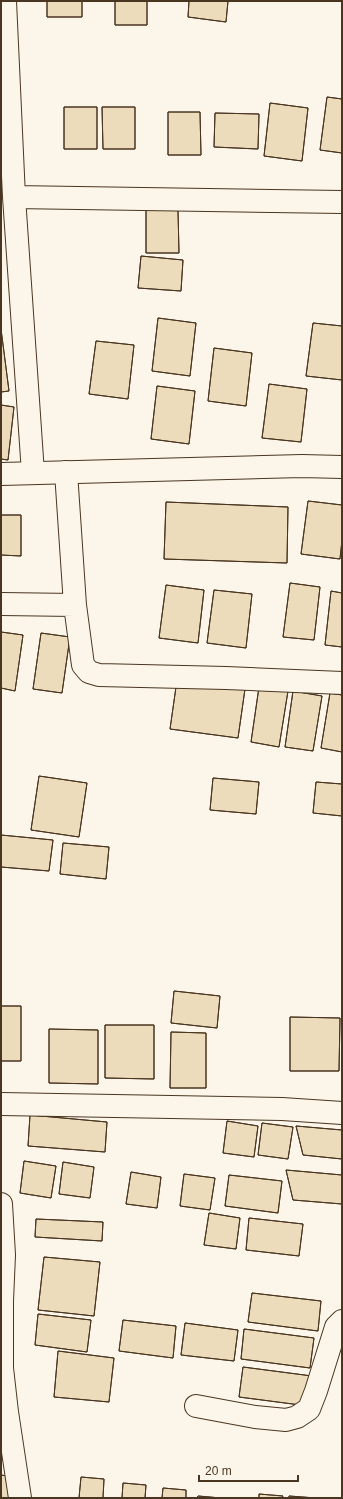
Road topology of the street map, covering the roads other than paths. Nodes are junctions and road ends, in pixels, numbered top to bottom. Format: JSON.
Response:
{"nodes":[{"id":1,"x":5,"y":1,"type":"edge"},
{"id":2,"x":14,"y":197,"type":"junction"},
{"id":3,"x":342,"y":202,"type":"edge"},
{"id":4,"x":342,"y":466,"type":"edge"},
{"id":5,"x":66,"y":472,"type":"junction"},
{"id":6,"x":33,"y":473,"type":"junction"},
{"id":7,"x":1,"y":474,"type":"edge"},
{"id":8,"x":1,"y":604,"type":"edge"},
{"id":9,"x":75,"y":605,"type":"junction"},
{"id":10,"x":342,"y":683,"type":"edge"},
{"id":11,"x":1,"y":1104,"type":"edge"},
{"id":12,"x":342,"y":1113,"type":"edge"},
{"id":13,"x":1,"y":1204,"type":"edge"},
{"id":14,"x":2,"y":1255,"type":"edge"},
{"id":15,"x":342,"y":1321,"type":"edge"},
{"id":16,"x":196,"y":1406,"type":"dead end"},
{"id":17,"x":20,"y":1498,"type":"edge"}],
"edges":[{"from":1,"to":2,"type":"street"},
{"from":2,"to":3,"type":"street"},
{"from":2,"to":6,"type":"street"},
{"from":4,"to":5,"type":"street"},
{"from":5,"to":6,"type":"street"},
{"from":5,"to":9,"type":"street"},
{"from":6,"to":7,"type":"street"},
{"from":8,"to":9,"type":"street"},
{"from":9,"to":10,"type":"street"},
{"from":11,"to":12,"type":"street"},
{"from":13,"to":14,"type":"street"},
{"from":14,"to":17,"type":"street"},
{"from":15,"to":16,"type":"street"}]}
